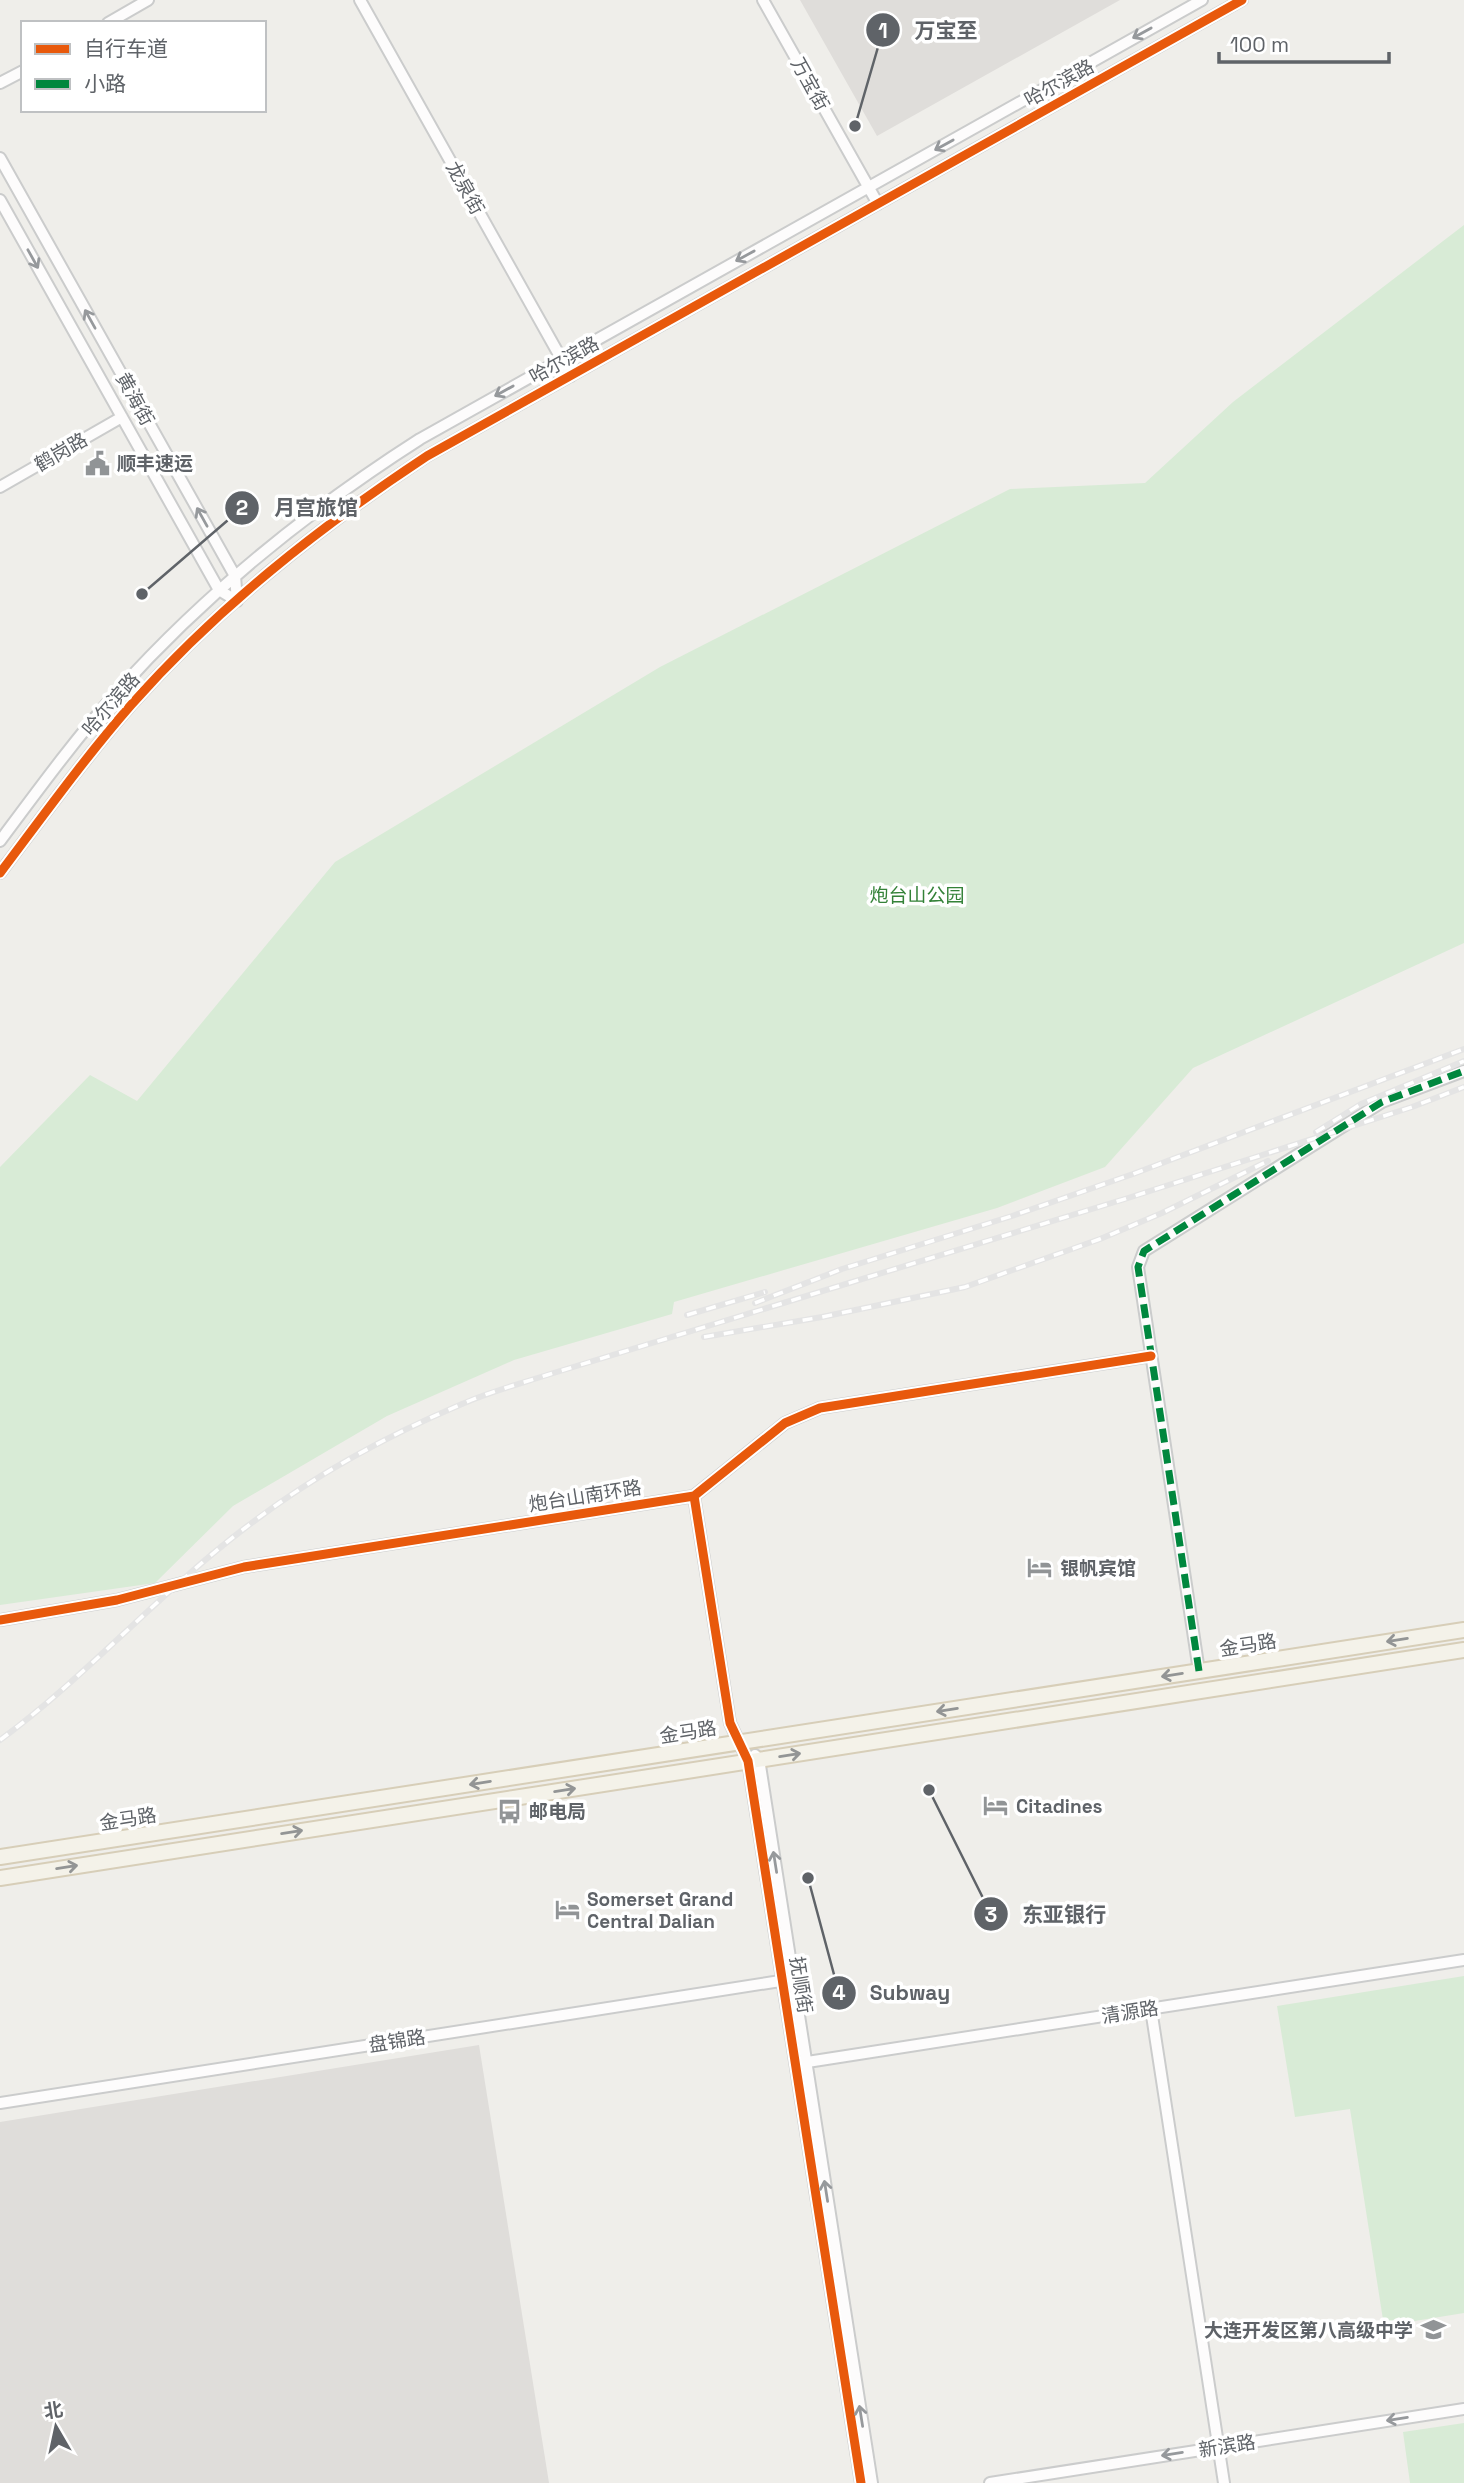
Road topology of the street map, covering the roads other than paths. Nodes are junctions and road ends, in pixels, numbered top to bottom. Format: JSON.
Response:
{"nodes":[{"id":1,"x":148,"y":0,"type":"edge"},
{"id":2,"x":360,"y":0,"type":"edge"},
{"id":3,"x":763,"y":0,"type":"edge"},
{"id":4,"x":1202,"y":0,"type":"edge"},
{"id":5,"x":1242,"y":0,"type":"edge"},
{"id":6,"x":111,"y":21,"type":"edge"},
{"id":7,"x":21,"y":72,"type":"edge"},
{"id":8,"x":0,"y":83,"type":"edge"},
{"id":9,"x":0,"y":158,"type":"edge"},
{"id":10,"x":868,"y":187,"type":"junction"},
{"id":11,"x":0,"y":200,"type":"edge"},
{"id":12,"x":878,"y":204,"type":"junction"},
{"id":13,"x":561,"y":359,"type":"junction"},
{"id":14,"x":571,"y":376,"type":"junction"},
{"id":15,"x":122,"y":417,"type":"junction"},
{"id":16,"x":0,"y":487,"type":"edge"},
{"id":17,"x":235,"y":576,"type":"junction"},
{"id":18,"x":219,"y":590,"type":"junction"},
{"id":19,"x":237,"y":601,"type":"junction"},
{"id":20,"x":0,"y":841,"type":"edge"},
{"id":21,"x":0,"y":873,"type":"edge"},
{"id":22,"x":1464,"y":1071,"type":"edge"},
{"id":23,"x":1151,"y":1356,"type":"junction"},
{"id":24,"x":694,"y":1496,"type":"junction"},
{"id":25,"x":0,"y":1620,"type":"edge"},
{"id":26,"x":1464,"y":1629,"type":"edge"},
{"id":27,"x":1464,"y":1650,"type":"edge"},
{"id":28,"x":1199,"y":1671,"type":"junction"},
{"id":29,"x":739,"y":1742,"type":"junction"},
{"id":30,"x":754,"y":1760,"type":"junction"},
{"id":31,"x":0,"y":1857,"type":"edge"},
{"id":32,"x":0,"y":1878,"type":"edge"},
{"id":33,"x":1464,"y":1960,"type":"edge"},
{"id":34,"x":788,"y":1980,"type":"junction"},
{"id":35,"x":1151,"y":2009,"type":"junction"},
{"id":36,"x":801,"y":2063,"type":"junction"},
{"id":37,"x":0,"y":2103,"type":"edge"},
{"id":38,"x":1464,"y":2409,"type":"edge"},
{"id":39,"x":1218,"y":2447,"type":"junction"},
{"id":40,"x":860,"y":2483,"type":"edge"},
{"id":41,"x":872,"y":2483,"type":"edge"},
{"id":42,"x":989,"y":2483,"type":"edge"},
{"id":43,"x":1224,"y":2483,"type":"edge"}],
"edges":[{"from":1,"to":6,"type":"street"},
{"from":2,"to":13,"type":"street","name":"龙泉街"},
{"from":3,"to":10,"type":"street","name":"万宝街"},
{"from":4,"to":10,"type":"street","name":"哈尔滨路","one_way":true},
{"from":5,"to":12,"type":"street","name":"哈尔滨路"},
{"from":7,"to":8,"type":"street"},
{"from":17,"to":9,"type":"street","name":"黄海街","one_way":true},
{"from":10,"to":12,"type":"street","name":"万宝街"},
{"from":10,"to":13,"type":"street","name":"哈尔滨路","one_way":true},
{"from":11,"to":15,"type":"street","name":"黄海街","one_way":true},
{"from":12,"to":14,"type":"street","name":"哈尔滨路"},
{"from":13,"to":14,"type":"street","name":"龙泉街"},
{"from":13,"to":17,"type":"street","name":"哈尔滨路","one_way":true},
{"from":14,"to":19,"type":"street","name":"哈尔滨路"},
{"from":15,"to":16,"type":"street","name":"鹤岗路"},
{"from":15,"to":18,"type":"street","name":"黄海街"},
{"from":17,"to":18,"type":"street","name":"哈尔滨路"},
{"from":17,"to":19,"type":"street","name":"黄海街"},
{"from":18,"to":19,"type":"street","name":"黄海街"},
{"from":18,"to":20,"type":"street","name":"哈尔滨路"},
{"from":19,"to":21,"type":"street","name":"哈尔滨路"},
{"from":22,"to":23,"type":"street"},
{"from":23,"to":24,"type":"street","name":"炮台山南环路"},
{"from":23,"to":28,"type":"street"},
{"from":24,"to":25,"type":"street","name":"炮台山南环路"},
{"from":24,"to":29,"type":"street","name":"抚顺街"},
{"from":26,"to":28,"type":"main road","name":"金马路","one_way":true},
{"from":30,"to":27,"type":"main road","name":"金马路","one_way":true},
{"from":28,"to":29,"type":"main road","name":"金马路","one_way":true},
{"from":29,"to":30,"type":"street","name":"抚顺街"},
{"from":29,"to":31,"type":"main road","name":"金马路","one_way":true},
{"from":32,"to":30,"type":"main road","name":"金马路","one_way":true},
{"from":30,"to":34,"type":"street","name":"抚顺街"},
{"from":33,"to":35,"type":"street","name":"清源路"},
{"from":34,"to":36,"type":"street","name":"抚顺街"},
{"from":34,"to":37,"type":"street","name":"盘锦路"},
{"from":35,"to":36,"type":"street","name":"清源路"},
{"from":35,"to":39,"type":"street"},
{"from":36,"to":40,"type":"street","name":"抚顺街"},
{"from":41,"to":36,"type":"street","name":"抚顺街","one_way":true},
{"from":38,"to":39,"type":"street","name":"新滨路","one_way":true},
{"from":39,"to":42,"type":"street","name":"新滨路","one_way":true},
{"from":39,"to":43,"type":"street"}]}
